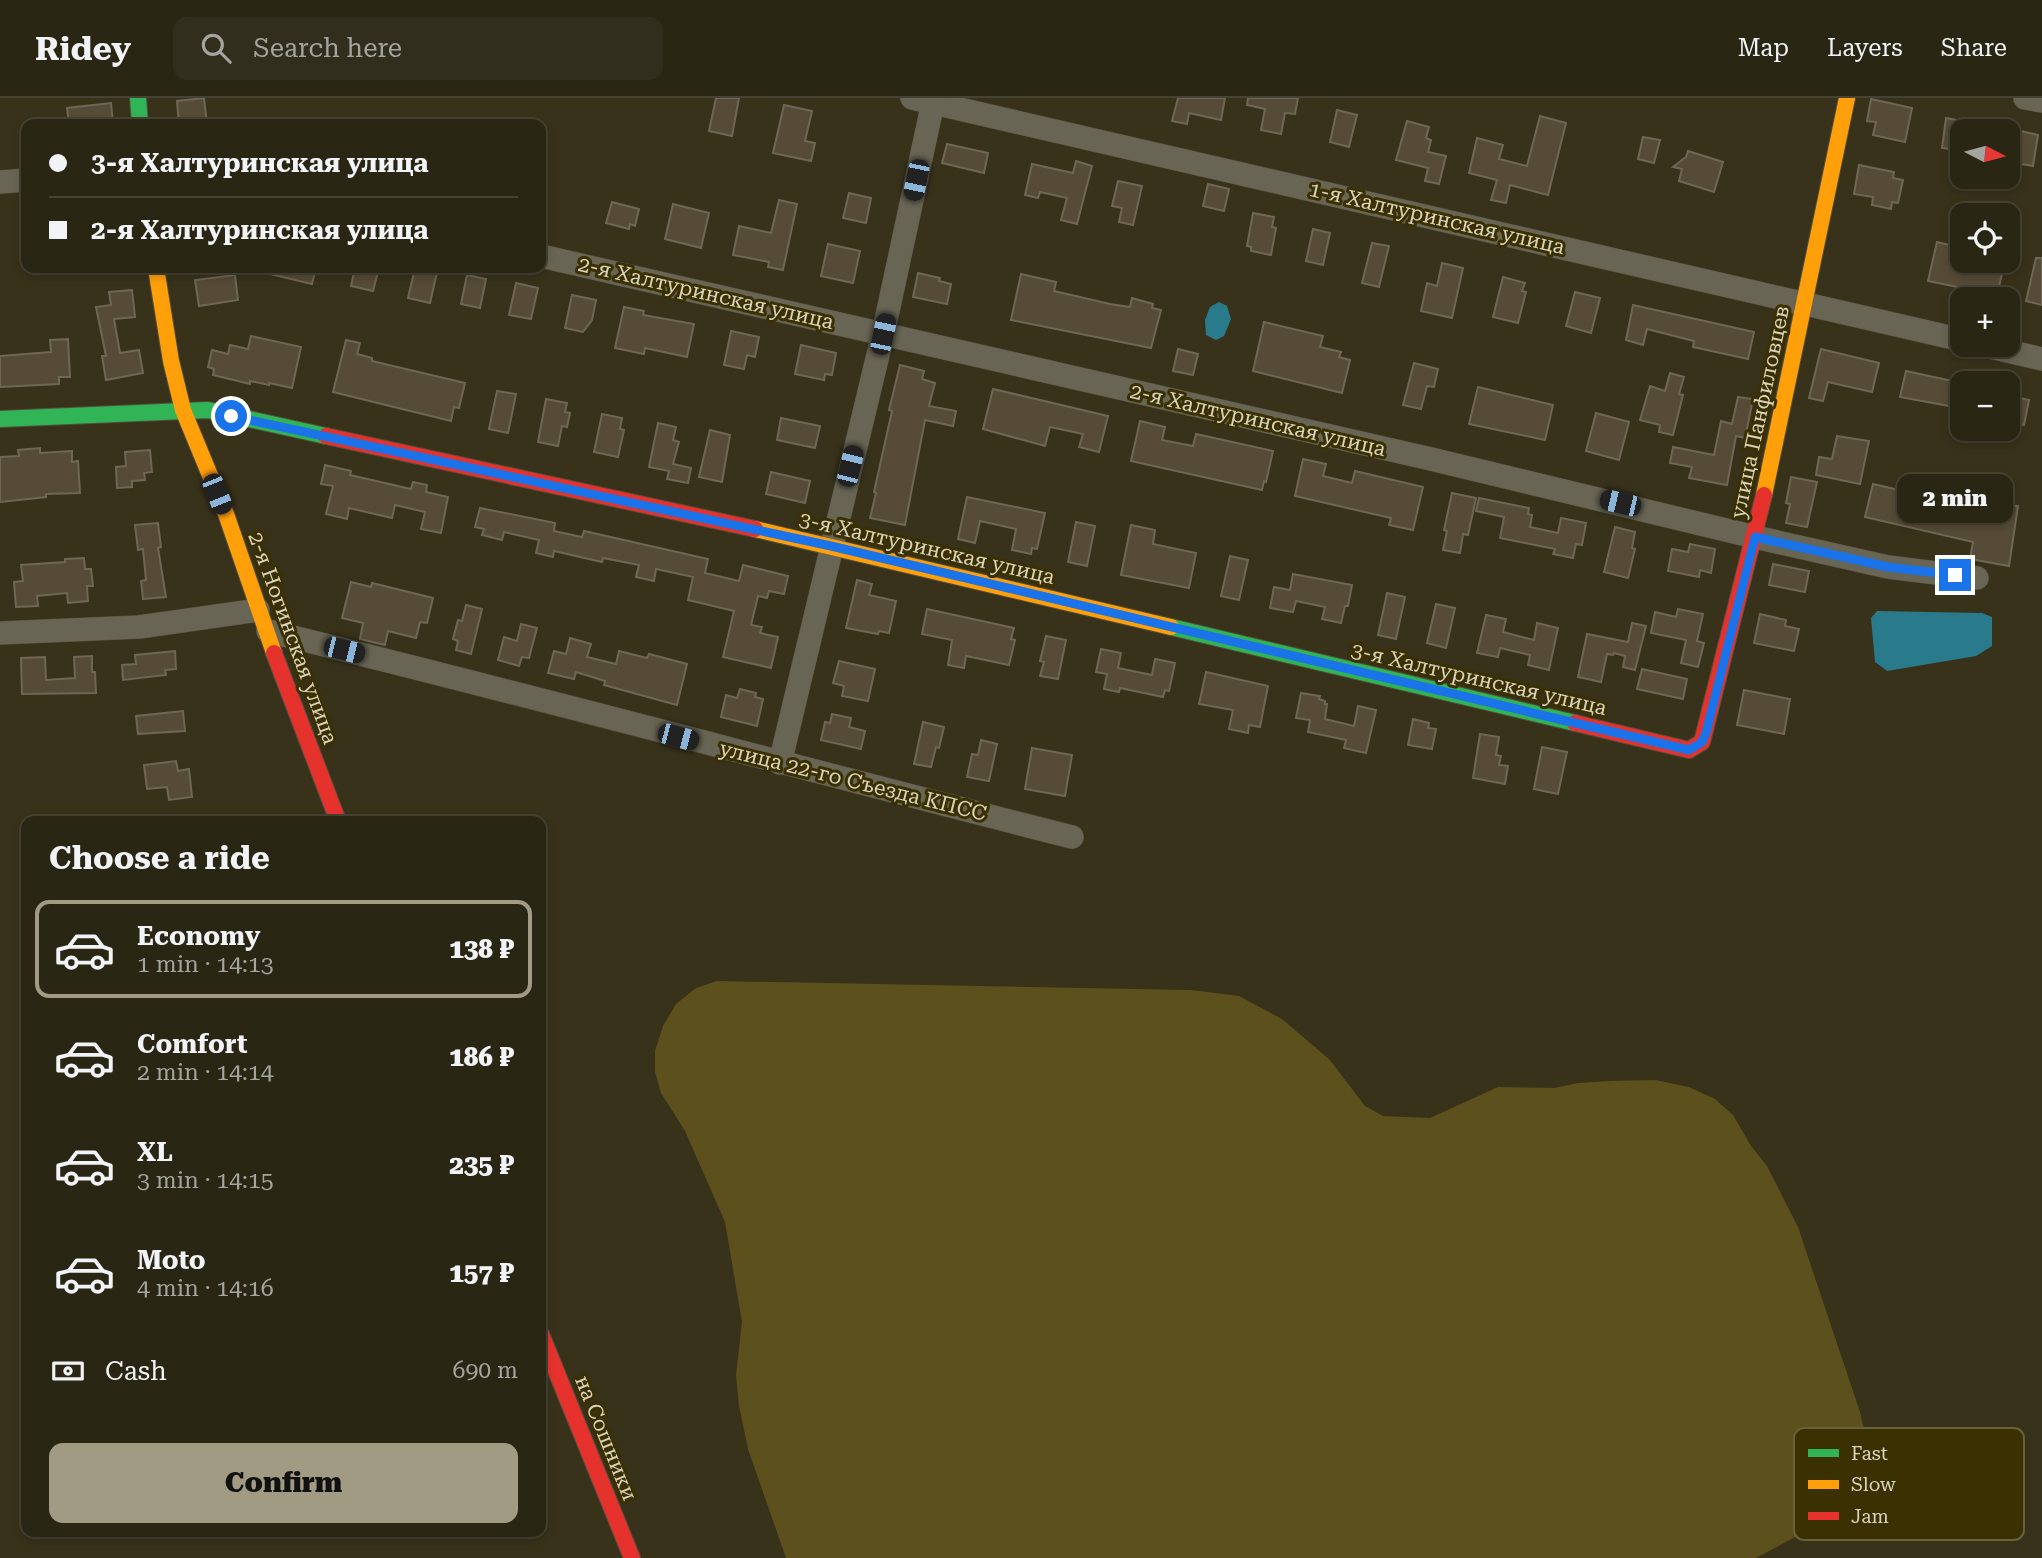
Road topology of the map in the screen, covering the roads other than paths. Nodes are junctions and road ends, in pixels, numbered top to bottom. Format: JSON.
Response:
{"nodes":[{"id":1,"x":138,"y":98,"type":"edge"},
{"id":2,"x":1847,"y":98,"type":"edge"},
{"id":3,"x":2025,"y":98,"type":"edge"},
{"id":4,"x":926,"y":100,"type":"edge"},
{"id":5,"x":2042,"y":101,"type":"edge"},
{"id":6,"x":140,"y":119,"type":"edge"},
{"id":7,"x":21,"y":180,"type":"edge"},
{"id":8,"x":0,"y":182,"type":"edge"},
{"id":9,"x":546,"y":257,"type":"edge"},
{"id":10,"x":157,"y":273,"type":"edge"},
{"id":11,"x":1804,"y":302,"type":"junction"},
{"id":12,"x":883,"y":334,"type":"junction"},
{"id":13,"x":1950,"y":337,"type":"edge"},
{"id":14,"x":2020,"y":354,"type":"edge"},
{"id":15,"x":2042,"y":359,"type":"edge"},
{"id":16,"x":183,"y":410,"type":"junction"},
{"id":17,"x":0,"y":419,"type":"edge"},
{"id":18,"x":1755,"y":537,"type":"junction"},
{"id":19,"x":831,"y":546,"type":"junction"},
{"id":20,"x":1977,"y":578,"type":"dead end"},
{"id":21,"x":258,"y":610,"type":"junction"},
{"id":22,"x":268,"y":631,"type":"junction"},
{"id":23,"x":0,"y":633,"type":"edge"},
{"id":24,"x":1706,"y":733,"type":"joint"},
{"id":25,"x":780,"y":764,"type":"junction"},
{"id":26,"x":336,"y":816,"type":"edge"},
{"id":27,"x":1072,"y":837,"type":"dead end"},
{"id":28,"x":546,"y":1346,"type":"edge"},
{"id":29,"x":632,"y":1558,"type":"edge"}],
"edges":[{"from":1,"to":6,"type":"street"},
{"from":2,"to":11,"type":"street","name":"улица Панфиловцев"},
{"from":3,"to":5,"type":"street"},
{"from":4,"to":11,"type":"street","name":"1-я Халтуринская улица"},
{"from":4,"to":12,"type":"street"},
{"from":7,"to":8,"type":"street"},
{"from":9,"to":12,"type":"street","name":"2-я Халтуринская улица"},
{"from":10,"to":16,"type":"street","name":"2-я Ногинская улица"},
{"from":11,"to":13,"type":"street","name":"1-я Халтуринская улица"},
{"from":11,"to":18,"type":"street","name":"улица Панфиловцев"},
{"from":12,"to":18,"type":"street","name":"2-я Халтуринская улица"},
{"from":12,"to":19,"type":"street"},
{"from":14,"to":15,"type":"street"},
{"from":16,"to":17,"type":"street","name":"3-я Халтуринская улица"},
{"from":16,"to":19,"type":"street","name":"3-я Халтуринская улица"},
{"from":16,"to":21,"type":"street","name":"2-я Ногинская улица"},
{"from":18,"to":20,"type":"street","name":"2-я Халтуринская улица"},
{"from":18,"to":24,"type":"street","name":"улица Панфиловцев"},
{"from":19,"to":24,"type":"street","name":"3-я Халтуринская улица"},
{"from":19,"to":25,"type":"street"},
{"from":21,"to":22,"type":"street","name":"2-я Ногинская улица"},
{"from":21,"to":23,"type":"street"},
{"from":22,"to":25,"type":"street","name":"улица 22-го Съезда КПСС"},
{"from":22,"to":26,"type":"street","name":"2-я Ногинская улица"},
{"from":25,"to":27,"type":"street","name":"улица 22-го Съезда КПСС"},
{"from":28,"to":29,"type":"street","name":"на Сошники"}]}
